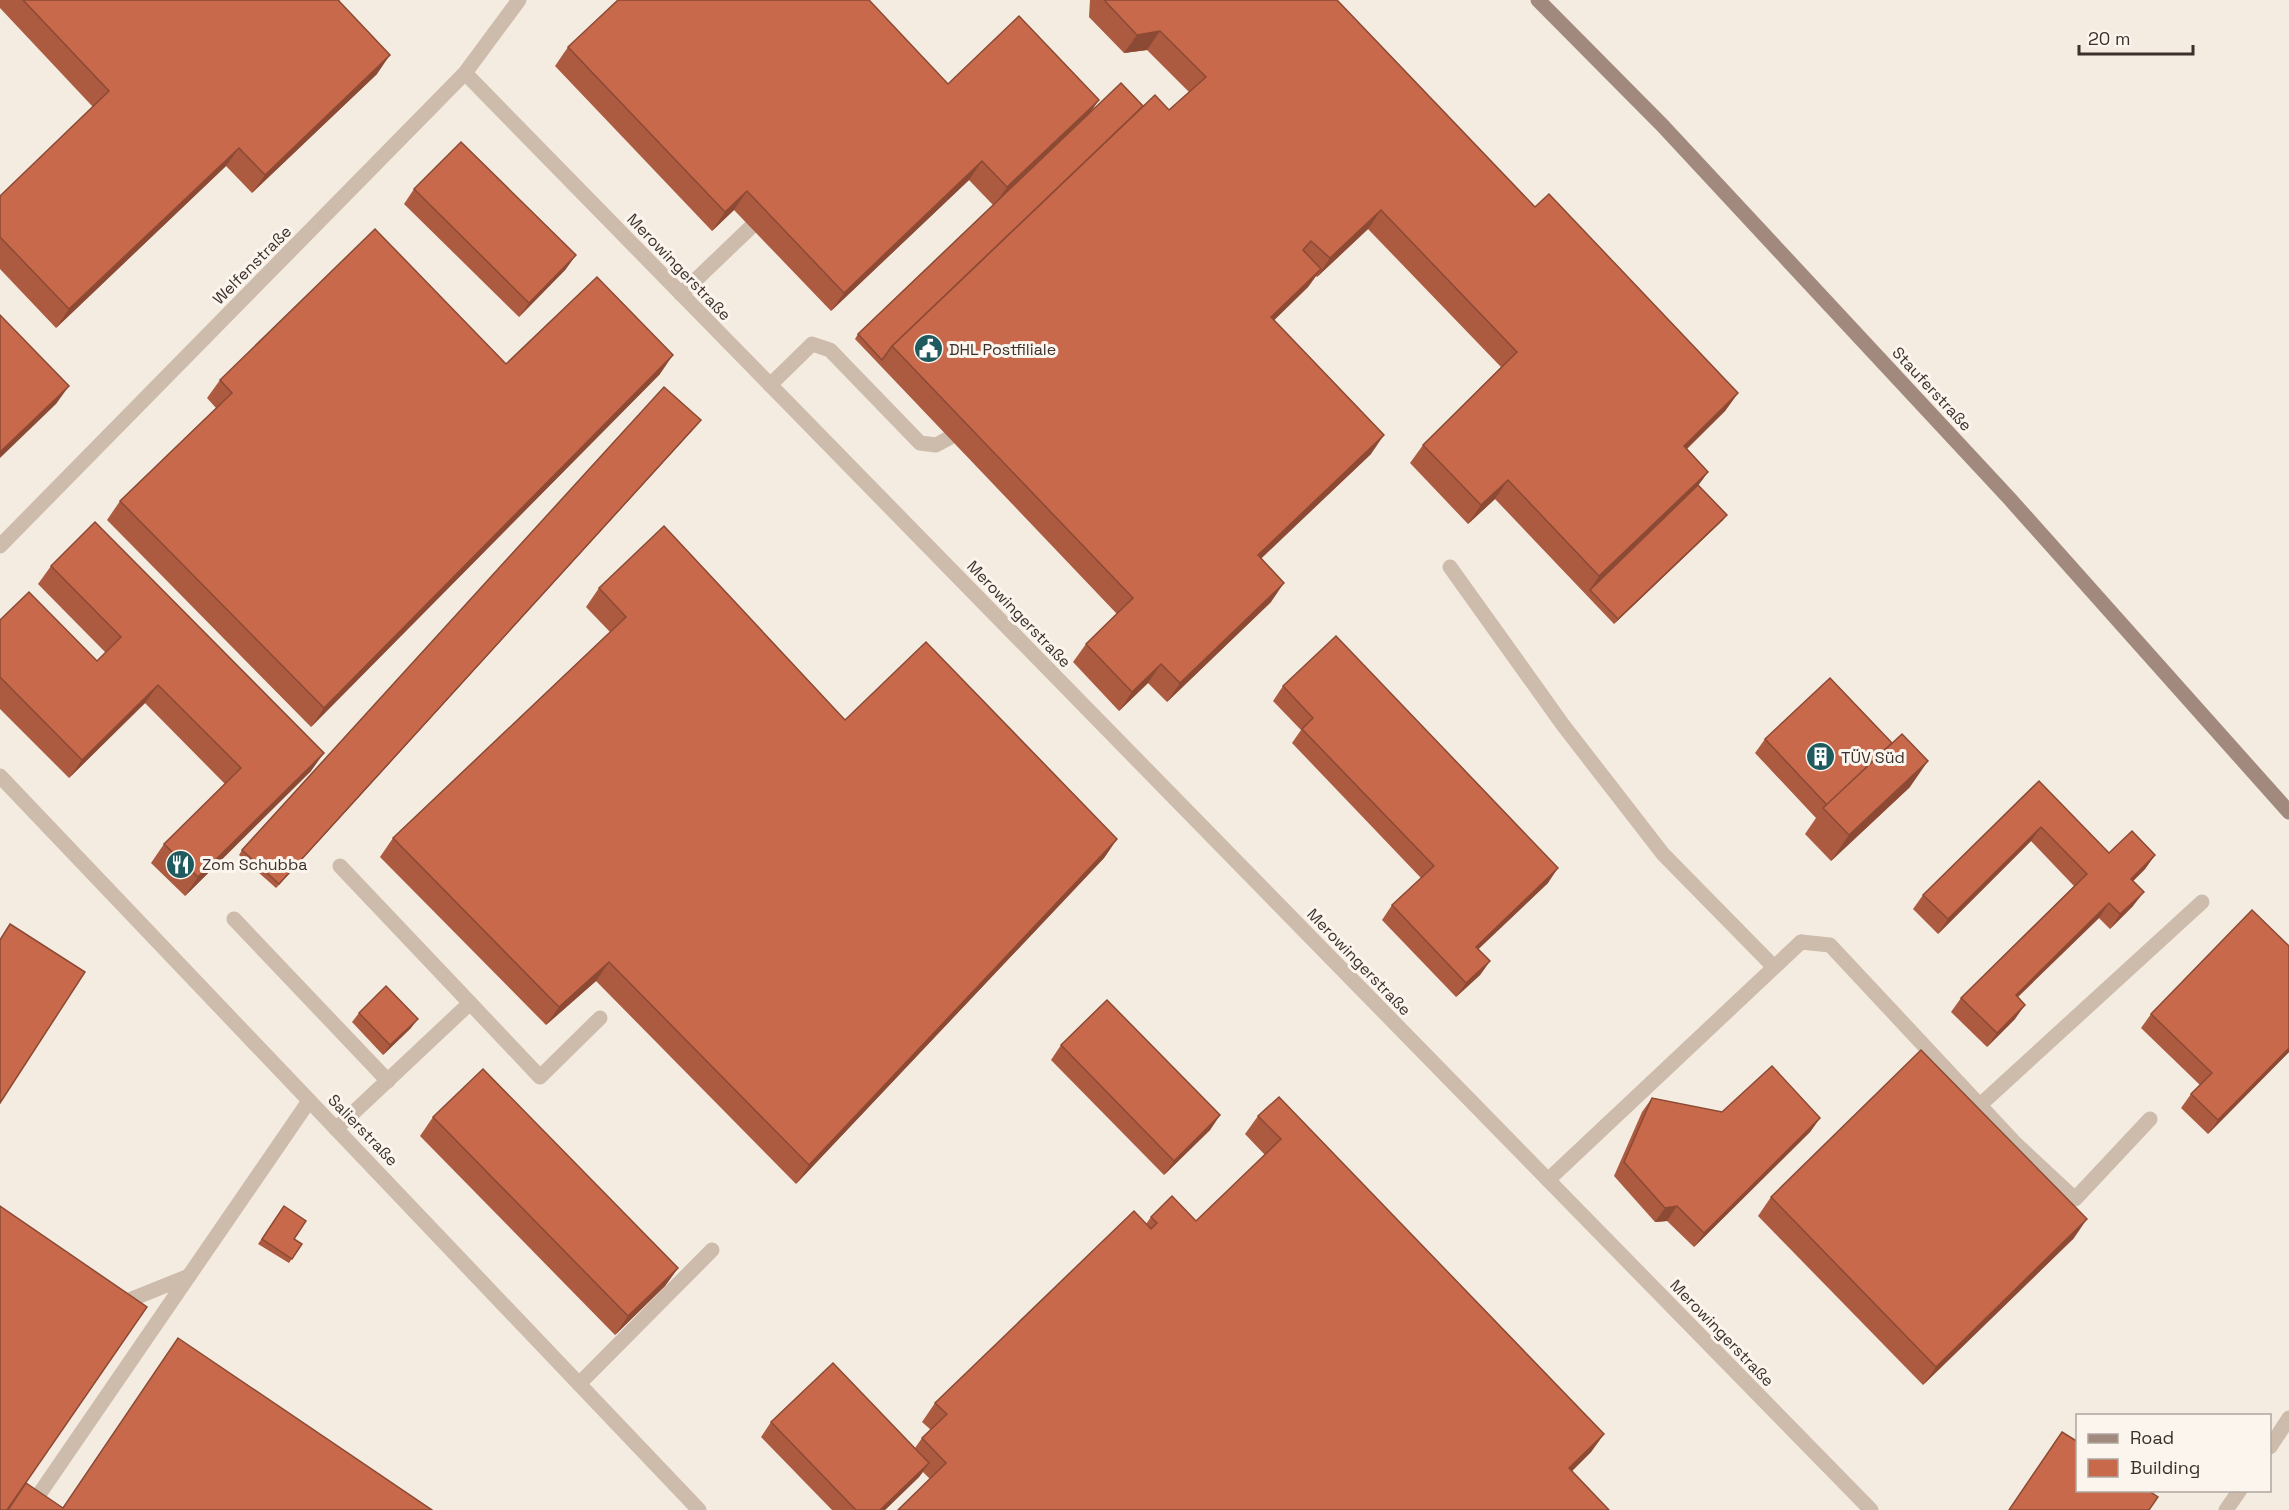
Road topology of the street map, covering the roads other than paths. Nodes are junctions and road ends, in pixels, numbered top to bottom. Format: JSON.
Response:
{"nodes":[{"id":1,"x":519,"y":0,"type":"edge"},
{"id":2,"x":1538,"y":0,"type":"edge"},
{"id":3,"x":465,"y":74,"type":"junction"},
{"id":4,"x":751,"y":227,"type":"edge"},
{"id":5,"x":681,"y":294,"type":"junction"},
{"id":6,"x":770,"y":385,"type":"junction"},
{"id":7,"x":948,"y":438,"type":"edge"},
{"id":8,"x":0,"y":546,"type":"edge"},
{"id":9,"x":1450,"y":567,"type":"dead end"},
{"id":10,"x":0,"y":776,"type":"edge"},
{"id":11,"x":2289,"y":812,"type":"edge"},
{"id":12,"x":340,"y":866,"type":"dead end"},
{"id":13,"x":2202,"y":902,"type":"dead end"},
{"id":14,"x":234,"y":920,"type":"dead end"},
{"id":15,"x":1774,"y":967,"type":"junction"},
{"id":16,"x":470,"y":1003,"type":"junction"},
{"id":17,"x":600,"y":1018,"type":"dead end"},
{"id":18,"x":388,"y":1081,"type":"junction"},
{"id":19,"x":309,"y":1101,"type":"junction"},
{"id":20,"x":1980,"y":1105,"type":"junction"},
{"id":21,"x":2150,"y":1119,"type":"dead end"},
{"id":22,"x":336,"y":1129,"type":"junction"},
{"id":23,"x":1548,"y":1180,"type":"junction"},
{"id":24,"x":712,"y":1250,"type":"dead end"},
{"id":25,"x":189,"y":1276,"type":"junction"},
{"id":26,"x":99,"y":1312,"type":"edge"},
{"id":27,"x":579,"y":1384,"type":"junction"},
{"id":28,"x":2289,"y":1418,"type":"edge"},
{"id":29,"x":2271,"y":1445,"type":"edge"},
{"id":30,"x":40,"y":1492,"type":"edge"},
{"id":31,"x":2239,"y":1492,"type":"edge"},
{"id":32,"x":699,"y":1510,"type":"edge"},
{"id":33,"x":1871,"y":1510,"type":"edge"},
{"id":34,"x":2226,"y":1510,"type":"edge"}],
"edges":[{"from":1,"to":3,"type":"street","name":"Welfenstraße"},
{"from":2,"to":11,"type":"main road","name":"Stauferstraße"},
{"from":3,"to":5,"type":"street","name":"Merowingerstraße"},
{"from":3,"to":8,"type":"street","name":"Welfenstraße"},
{"from":4,"to":5,"type":"street"},
{"from":5,"to":6,"type":"street","name":"Merowingerstraße"},
{"from":6,"to":7,"type":"street"},
{"from":6,"to":23,"type":"street","name":"Merowingerstraße"},
{"from":9,"to":15,"type":"street"},
{"from":10,"to":19,"type":"street","name":"Salierstraße"},
{"from":12,"to":16,"type":"street"},
{"from":13,"to":20,"type":"street"},
{"from":14,"to":18,"type":"street"},
{"from":15,"to":20,"type":"street"},
{"from":15,"to":23,"type":"street"},
{"from":16,"to":17,"type":"street"},
{"from":16,"to":18,"type":"street"},
{"from":18,"to":22,"type":"street"},
{"from":19,"to":22,"type":"street","name":"Salierstraße"},
{"from":19,"to":25,"type":"street"},
{"from":20,"to":21,"type":"street"},
{"from":22,"to":27,"type":"street","name":"Salierstraße"},
{"from":23,"to":33,"type":"street","name":"Merowingerstraße"},
{"from":24,"to":27,"type":"street"},
{"from":25,"to":26,"type":"street"},
{"from":25,"to":30,"type":"street"},
{"from":27,"to":32,"type":"street","name":"Salierstraße"},
{"from":28,"to":29,"type":"street"},
{"from":31,"to":34,"type":"street"}]}
